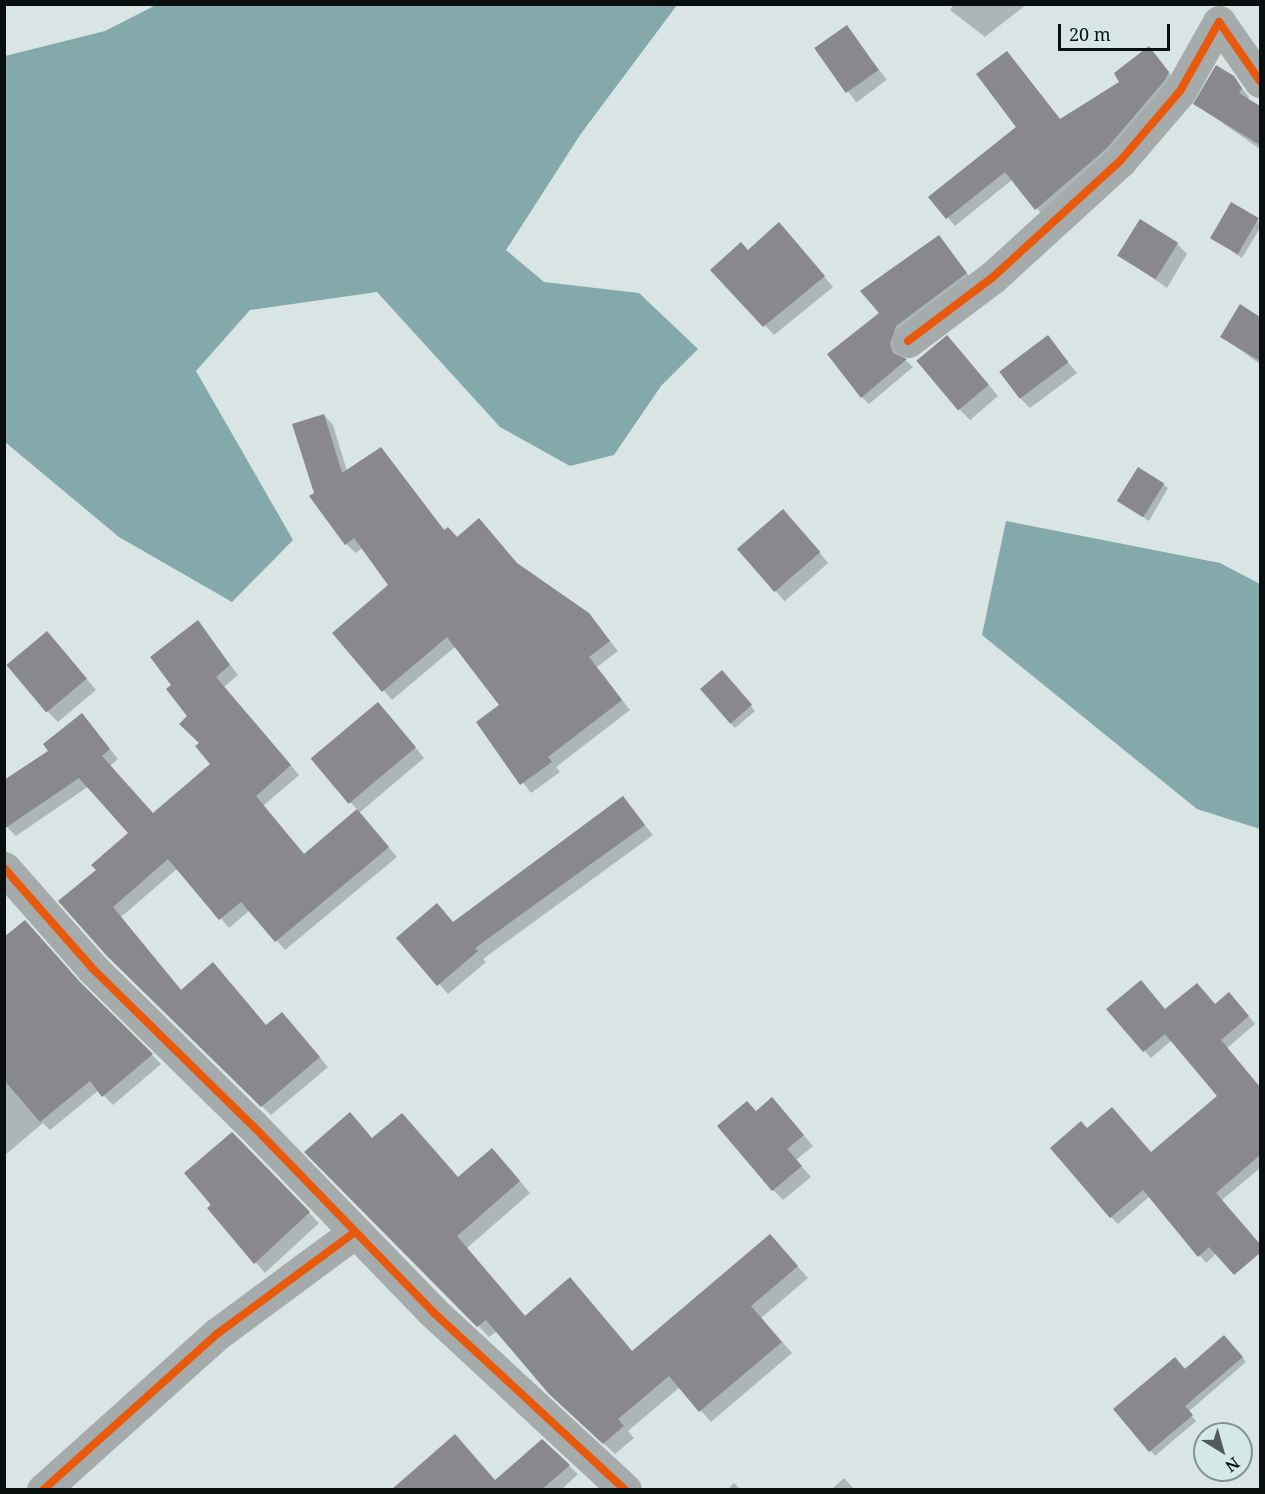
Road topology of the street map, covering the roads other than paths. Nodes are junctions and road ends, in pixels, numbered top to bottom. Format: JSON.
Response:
{"nodes":[{"id":1,"x":1260,"y":81,"type":"edge"},
{"id":2,"x":908,"y":341,"type":"dead end"},
{"id":3,"x":4,"y":868,"type":"edge"},
{"id":4,"x":356,"y":1232,"type":"junction"},
{"id":5,"x":43,"y":1490,"type":"edge"},
{"id":6,"x":624,"y":1490,"type":"edge"}],
"edges":[{"from":1,"to":2,"type":"street"},
{"from":3,"to":4,"type":"street"},
{"from":4,"to":5,"type":"street"},
{"from":4,"to":6,"type":"street"}]}
